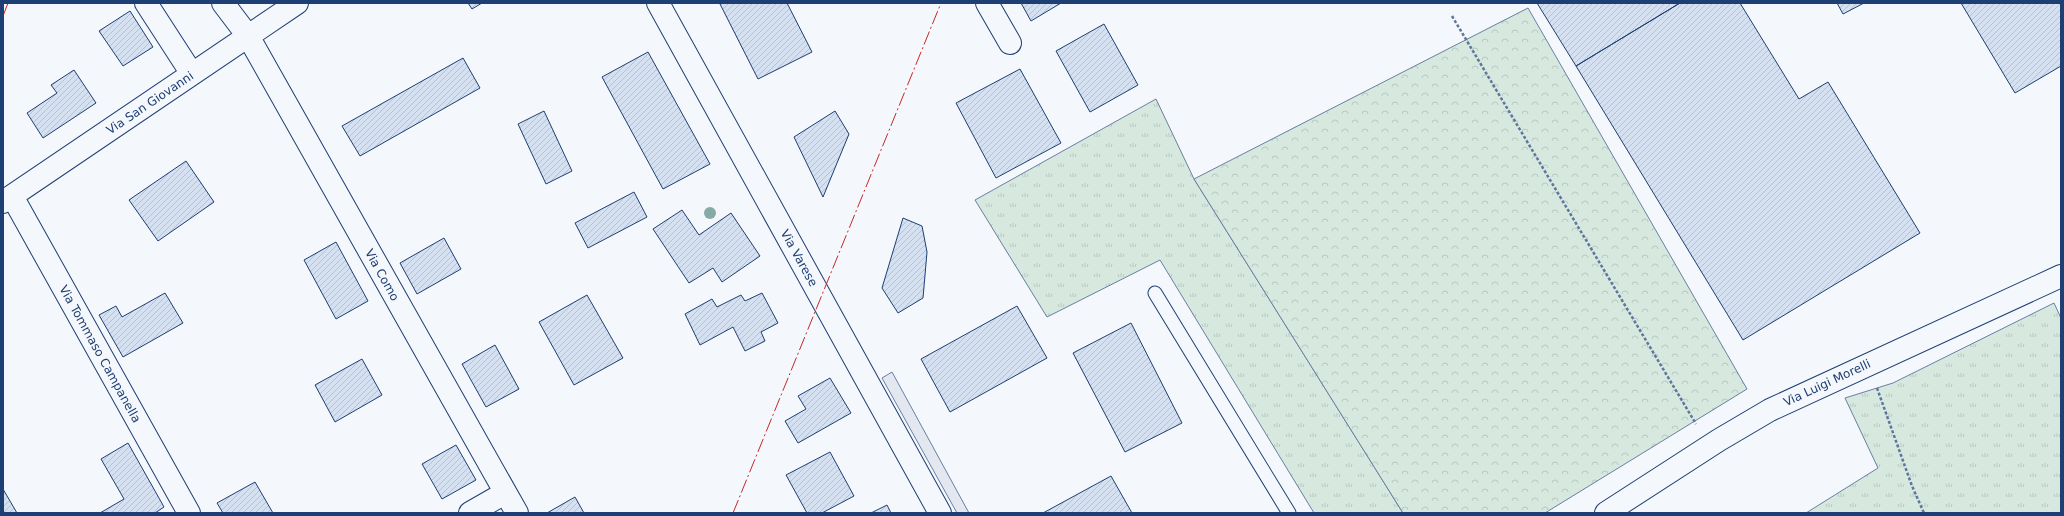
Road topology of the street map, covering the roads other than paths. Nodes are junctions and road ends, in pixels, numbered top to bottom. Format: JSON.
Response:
{"nodes":[{"id":1,"x":146,"y":3,"type":"edge"},
{"id":2,"x":223,"y":3,"type":"edge"},
{"id":3,"x":297,"y":3,"type":"edge"},
{"id":4,"x":658,"y":3,"type":"edge"},
{"id":5,"x":987,"y":3,"type":"edge"},
{"id":6,"x":248,"y":36,"type":"junction"},
{"id":7,"x":1010,"y":42,"type":"dead end"},
{"id":8,"x":192,"y":74,"type":"junction"},
{"id":9,"x":8,"y":199,"type":"edge"},
{"id":10,"x":2061,"y":277,"type":"edge"},
{"id":11,"x":1155,"y":293,"type":"dead end"},
{"id":12,"x":505,"y":493,"type":"junction"},
{"id":13,"x":188,"y":513,"type":"edge"},
{"id":14,"x":470,"y":513,"type":"edge"},
{"id":15,"x":517,"y":513,"type":"edge"},
{"id":16,"x":940,"y":513,"type":"edge"},
{"id":17,"x":1289,"y":513,"type":"edge"},
{"id":18,"x":1606,"y":513,"type":"edge"}],
"edges":[{"from":1,"to":8,"type":"street"},
{"from":2,"to":6,"type":"street","name":"Via Como"},
{"from":3,"to":6,"type":"street","name":"Via San Giovanni"},
{"from":4,"to":16,"type":"street","name":"Via Varese"},
{"from":5,"to":7,"type":"street"},
{"from":6,"to":8,"type":"street","name":"Via San Giovanni"},
{"from":6,"to":12,"type":"street","name":"Via Como"},
{"from":8,"to":9,"type":"street","name":"Via San Giovanni"},
{"from":9,"to":13,"type":"street","name":"Via Tommaso Campanella"},
{"from":10,"to":18,"type":"street","name":"Via Luigi Morelli"},
{"from":11,"to":17,"type":"lane"},
{"from":12,"to":14,"type":"street"},
{"from":12,"to":15,"type":"street","name":"Via Como"}]}
